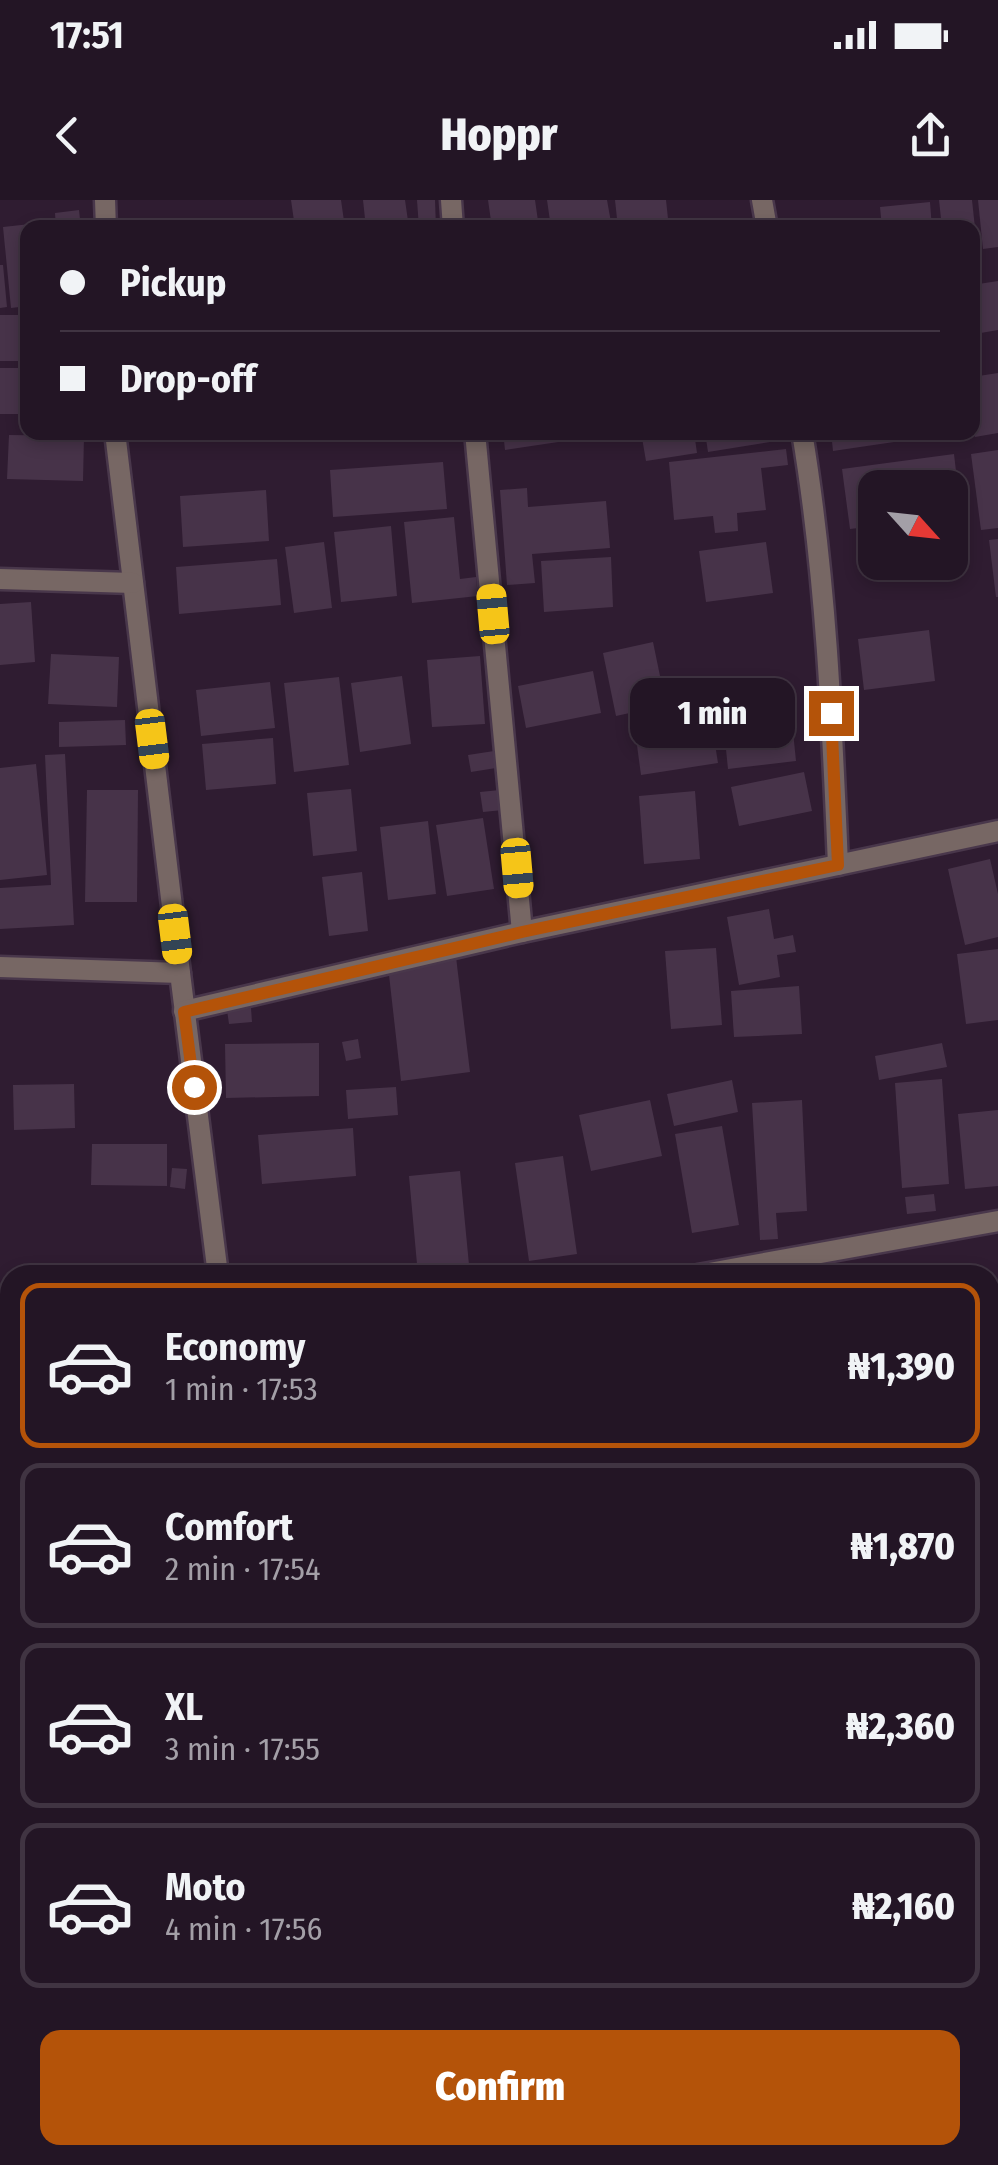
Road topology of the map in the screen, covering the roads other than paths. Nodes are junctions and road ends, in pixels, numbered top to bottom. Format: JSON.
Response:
{"nodes":[{"id":1,"x":116,"y":440,"type":"edge"},
{"id":2,"x":476,"y":440,"type":"edge"},
{"id":3,"x":803,"y":440,"type":"edge"},
{"id":4,"x":0,"y":579,"type":"edge"},
{"id":5,"x":133,"y":583,"type":"junction"},
{"id":6,"x":998,"y":830,"type":"edge"},
{"id":7,"x":838,"y":865,"type":"junction"},
{"id":8,"x":522,"y":932,"type":"junction"},
{"id":9,"x":0,"y":967,"type":"edge"},
{"id":10,"x":180,"y":973,"type":"junction"},
{"id":11,"x":184,"y":1012,"type":"junction"},
{"id":12,"x":998,"y":1221,"type":"edge"},
{"id":13,"x":217,"y":1265,"type":"edge"},
{"id":14,"x":778,"y":1265,"type":"edge"}],
"edges":[{"from":1,"to":5,"type":"street"},
{"from":2,"to":8,"type":"street"},
{"from":3,"to":7,"type":"street"},
{"from":4,"to":5,"type":"street"},
{"from":5,"to":10,"type":"street"},
{"from":6,"to":7,"type":"street"},
{"from":7,"to":8,"type":"street"},
{"from":8,"to":11,"type":"street"},
{"from":9,"to":10,"type":"street"},
{"from":10,"to":11,"type":"street"},
{"from":11,"to":13,"type":"street"},
{"from":12,"to":14,"type":"street"}]}
